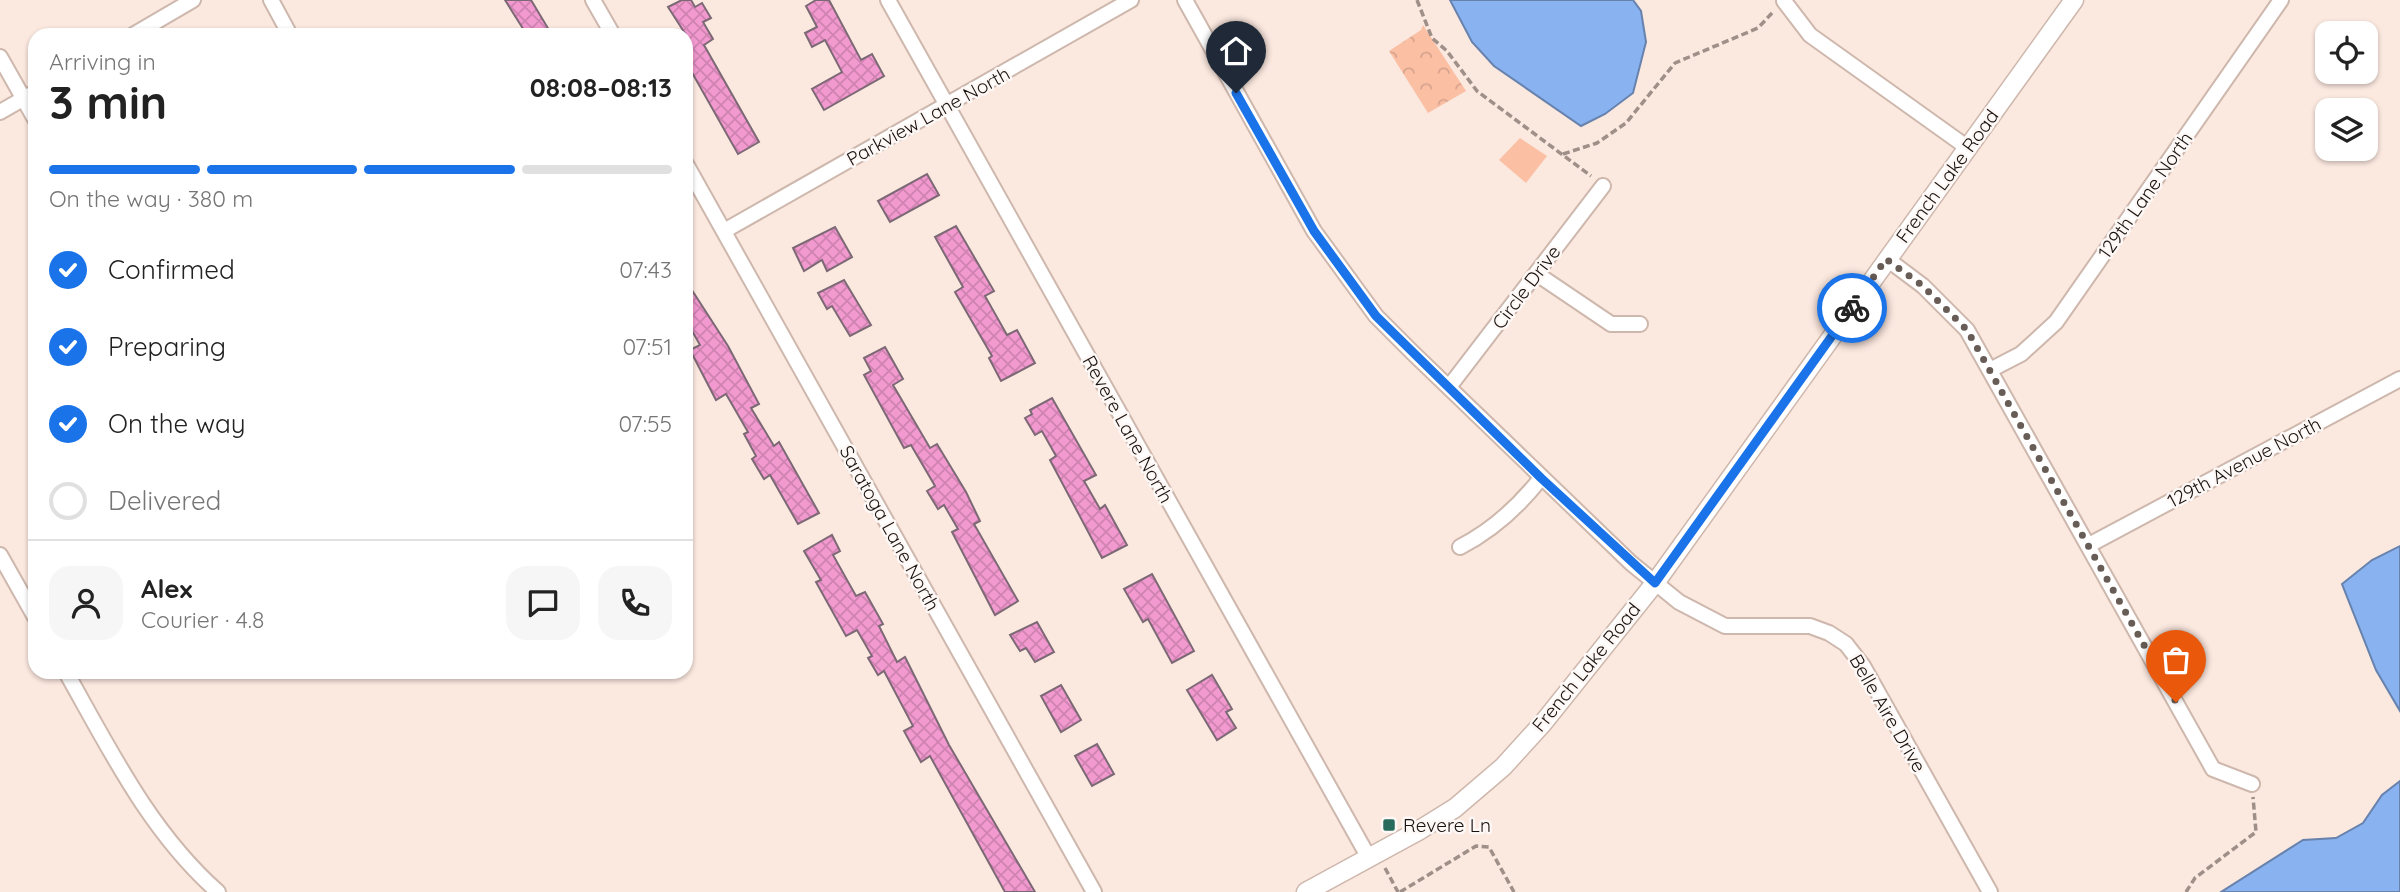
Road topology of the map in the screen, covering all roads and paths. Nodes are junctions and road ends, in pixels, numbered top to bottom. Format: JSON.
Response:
{"nodes":[{"id":1,"x":193,"y":0,"type":"edge"},
{"id":2,"x":271,"y":0,"type":"edge"},
{"id":3,"x":593,"y":0,"type":"edge"},
{"id":4,"x":888,"y":0,"type":"edge"},
{"id":5,"x":1131,"y":0,"type":"edge"},
{"id":6,"x":1185,"y":0,"type":"edge"},
{"id":7,"x":1417,"y":0,"type":"edge"},
{"id":8,"x":2074,"y":0,"type":"edge"},
{"id":9,"x":2281,"y":0,"type":"edge"},
{"id":10,"x":1784,"y":1,"type":"edge"},
{"id":11,"x":145,"y":28,"type":"edge"},
{"id":12,"x":286,"y":28,"type":"edge"},
{"id":13,"x":609,"y":28,"type":"edge"},
{"id":14,"x":0,"y":57,"type":"edge"},
{"id":15,"x":28,"y":94,"type":"edge"},
{"id":16,"x":28,"y":96,"type":"edge"},
{"id":17,"x":947,"y":105,"type":"junction"},
{"id":18,"x":0,"y":113,"type":"edge"},
{"id":19,"x":1968,"y":148,"type":"junction"},
{"id":20,"x":1563,"y":154,"type":"junction"},
{"id":21,"x":693,"y":176,"type":"edge"},
{"id":22,"x":1603,"y":186,"type":"joint"},
{"id":23,"x":724,"y":231,"type":"junction"},
{"id":24,"x":1886,"y":259,"type":"junction"},
{"id":25,"x":1537,"y":274,"type":"junction"},
{"id":26,"x":1640,"y":324,"type":"dead end"},
{"id":27,"x":1990,"y":370,"type":"junction"},
{"id":28,"x":2400,"y":379,"type":"edge"},
{"id":29,"x":1449,"y":387,"type":"junction"},
{"id":30,"x":1541,"y":478,"type":"junction"},
{"id":31,"x":2089,"y":545,"type":"junction"},
{"id":32,"x":1460,"y":547,"type":"dead end"},
{"id":33,"x":0,"y":555,"type":"edge"},
{"id":34,"x":1655,"y":583,"type":"junction"},
{"id":35,"x":28,"y":605,"type":"edge"},
{"id":36,"x":70,"y":679,"type":"edge"},
{"id":37,"x":2252,"y":785,"type":"joint"},
{"id":38,"x":1373,"y":856,"type":"junction"},
{"id":39,"x":218,"y":892,"type":"edge"},
{"id":40,"x":1094,"y":892,"type":"edge"},
{"id":41,"x":1306,"y":892,"type":"edge"},
{"id":42,"x":1399,"y":892,"type":"edge"},
{"id":43,"x":1514,"y":892,"type":"edge"},
{"id":44,"x":1990,"y":892,"type":"edge"},
{"id":45,"x":2186,"y":892,"type":"edge"}],
"edges":[{"from":1,"to":11,"type":"street"},
{"from":2,"to":12,"type":"street"},
{"from":3,"to":13,"type":"street"},
{"from":4,"to":17,"type":"street","name":"Revere Lane North"},
{"from":5,"to":17,"type":"street","name":"Parkview Lane North"},
{"from":6,"to":29,"type":"street","name":"Belle Aire Drive"},
{"from":7,"to":20,"type":"path"},
{"from":8,"to":19,"type":"street","name":"French Lake Road"},
{"from":9,"to":27,"type":"street","name":"129th Lane North"},
{"from":10,"to":19,"type":"street"},
{"from":10,"to":20,"type":"path"},
{"from":14,"to":15,"type":"street"},
{"from":16,"to":18,"type":"street"},
{"from":17,"to":23,"type":"street","name":"Parkview Lane North"},
{"from":17,"to":38,"type":"street","name":"Revere Lane North"},
{"from":19,"to":24,"type":"street","name":"French Lake Road"},
{"from":20,"to":22,"type":"path"},
{"from":21,"to":23,"type":"street","name":"Saratoga Lane North"},
{"from":22,"to":25,"type":"street","name":"Circle Drive"},
{"from":23,"to":40,"type":"street","name":"Saratoga Lane North"},
{"from":24,"to":27,"type":"street"},
{"from":24,"to":34,"type":"street","name":"French Lake Road"},
{"from":25,"to":26,"type":"street"},
{"from":25,"to":29,"type":"street","name":"Circle Drive"},
{"from":27,"to":31,"type":"street"},
{"from":28,"to":31,"type":"street","name":"129th Avenue North"},
{"from":29,"to":30,"type":"street","name":"Belle Aire Drive"},
{"from":30,"to":32,"type":"street"},
{"from":30,"to":34,"type":"street","name":"Belle Aire Drive"},
{"from":31,"to":37,"type":"street"},
{"from":33,"to":35,"type":"street"},
{"from":34,"to":38,"type":"street","name":"French Lake Road"},
{"from":34,"to":44,"type":"street","name":"Belle Aire Drive"},
{"from":36,"to":39,"type":"street"},
{"from":37,"to":45,"type":"path"},
{"from":38,"to":41,"type":"street","name":"French Lake Road"},
{"from":38,"to":42,"type":"path"},
{"from":42,"to":43,"type":"path"}]}
